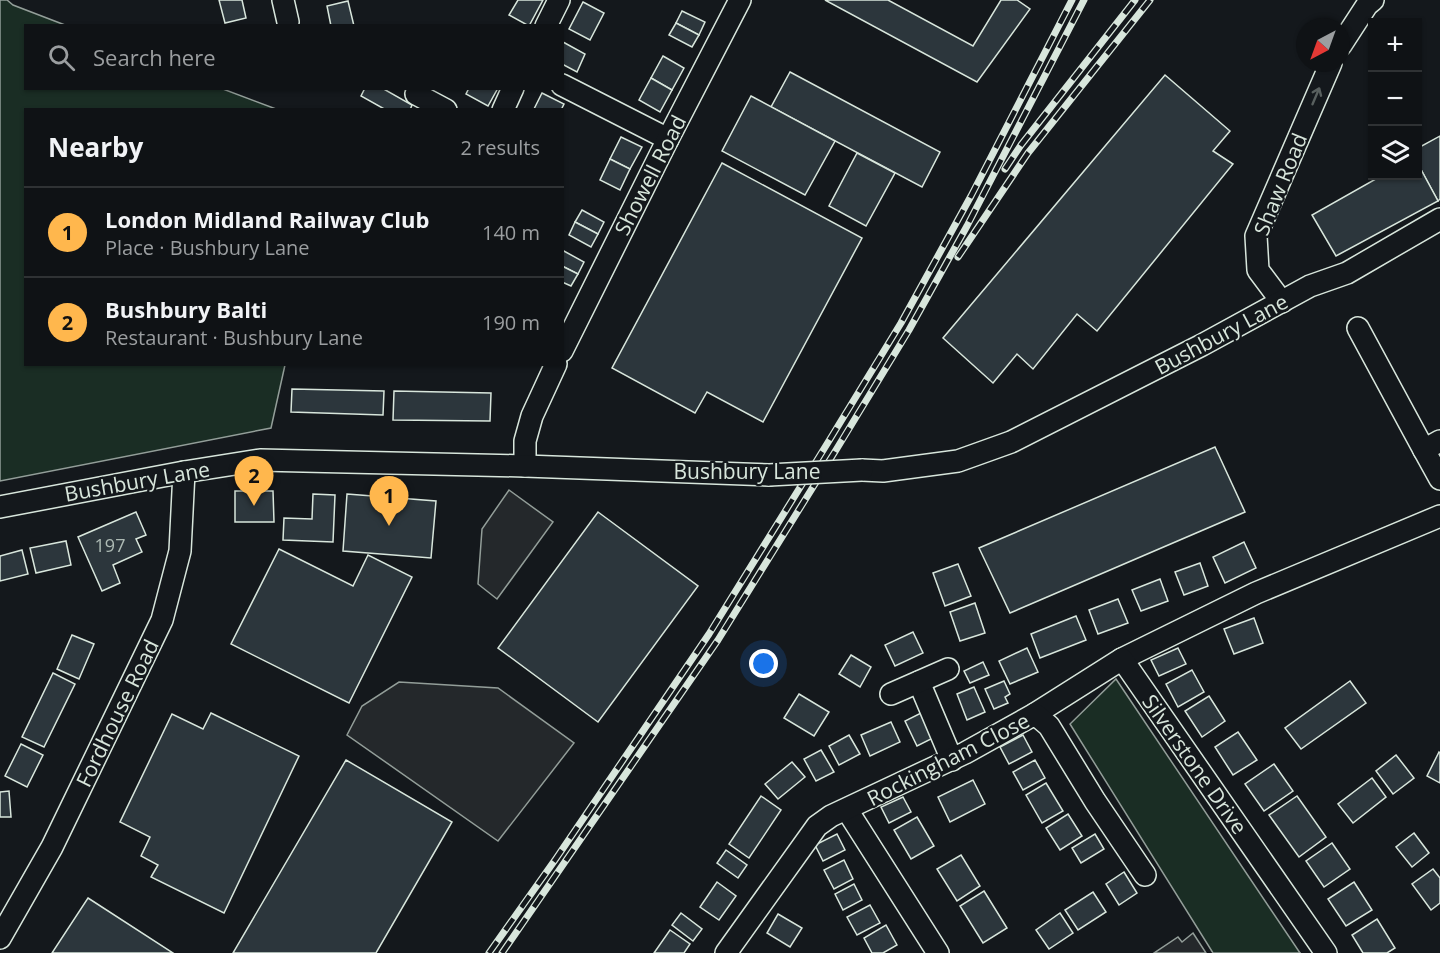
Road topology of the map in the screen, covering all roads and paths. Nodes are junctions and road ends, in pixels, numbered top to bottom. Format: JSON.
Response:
{"nodes":[{"id":1,"x":283,"y":0,"type":"edge"},
{"id":2,"x":559,"y":0,"type":"edge"},
{"id":3,"x":740,"y":0,"type":"edge"},
{"id":4,"x":1373,"y":0,"type":"edge"},
{"id":5,"x":288,"y":22,"type":"dead end"},
{"id":6,"x":547,"y":24,"type":"edge"},
{"id":7,"x":1350,"y":31,"type":"edge"},
{"id":8,"x":1326,"y":72,"type":"edge"},
{"id":9,"x":564,"y":86,"type":"edge"},
{"id":10,"x":512,"y":90,"type":"edge"},
{"id":11,"x":416,"y":94,"type":"dead end"},
{"id":12,"x":442,"y":108,"type":"edge"},
{"id":13,"x":503,"y":108,"type":"edge"},
{"id":14,"x":668,"y":139,"type":"junction"},
{"id":15,"x":1440,"y":219,"type":"edge"},
{"id":16,"x":1282,"y":302,"type":"junction"},
{"id":17,"x":1358,"y":328,"type":"dead end"},
{"id":18,"x":564,"y":347,"type":"edge"},
{"id":19,"x":555,"y":366,"type":"edge"},
{"id":20,"x":1432,"y":446,"type":"edge"},
{"id":21,"x":525,"y":466,"type":"junction"},
{"id":22,"x":184,"y":472,"type":"junction"},
{"id":23,"x":1440,"y":479,"type":"edge"},
{"id":24,"x":0,"y":507,"type":"edge"},
{"id":25,"x":1440,"y":516,"type":"edge"},
{"id":26,"x":1122,"y":659,"type":"junction"},
{"id":27,"x":948,"y":669,"type":"dead end"},
{"id":28,"x":919,"y":682,"type":"junction"},
{"id":29,"x":891,"y":694,"type":"dead end"},
{"id":30,"x":1035,"y":714,"type":"junction"},
{"id":31,"x":952,"y":760,"type":"junction"},
{"id":32,"x":847,"y":810,"type":"junction"},
{"id":33,"x":1145,"y":875,"type":"dead end"},
{"id":34,"x":8,"y":906,"type":"edge"},
{"id":35,"x":0,"y":938,"type":"edge"},
{"id":36,"x":726,"y":953,"type":"edge"},
{"id":37,"x":938,"y":953,"type":"edge"},
{"id":38,"x":1326,"y":953,"type":"edge"}],
"edges":[{"from":1,"to":5,"type":"street"},
{"from":2,"to":6,"type":"street"},
{"from":3,"to":14,"type":"street","name":"Showell Road"},
{"from":4,"to":7,"type":"street"},
{"from":16,"to":8,"type":"street","name":"Shaw Road","one_way":true},
{"from":9,"to":14,"type":"street"},
{"from":10,"to":13,"type":"street"},
{"from":11,"to":12,"type":"street"},
{"from":14,"to":18,"type":"street","name":"Showell Road"},
{"from":15,"to":16,"type":"street","name":"Bushbury Lane"},
{"from":16,"to":21,"type":"street","name":"Bushbury Lane","bridge":true},
{"from":17,"to":20,"type":"street"},
{"from":19,"to":21,"type":"street"},
{"from":20,"to":23,"type":"street"},
{"from":21,"to":22,"type":"street","name":"Bushbury Lane"},
{"from":22,"to":24,"type":"street","name":"Bushbury Lane"},
{"from":22,"to":34,"type":"street","name":"Fordhouse Road"},
{"from":25,"to":26,"type":"street"},
{"from":26,"to":30,"type":"street"},
{"from":26,"to":38,"type":"street","name":"Silverstone Drive"},
{"from":27,"to":28,"type":"street"},
{"from":28,"to":29,"type":"street"},
{"from":28,"to":31,"type":"street"},
{"from":30,"to":31,"type":"street","name":"Rockingham Close"},
{"from":30,"to":33,"type":"street","name":"Rockingham Close"},
{"from":31,"to":32,"type":"street","name":"Rockingham Close"},
{"from":32,"to":36,"type":"street","name":"Rockingham Close"},
{"from":32,"to":37,"type":"street"},
{"from":34,"to":35,"type":"street","name":"Fordhouse Road"}]}
